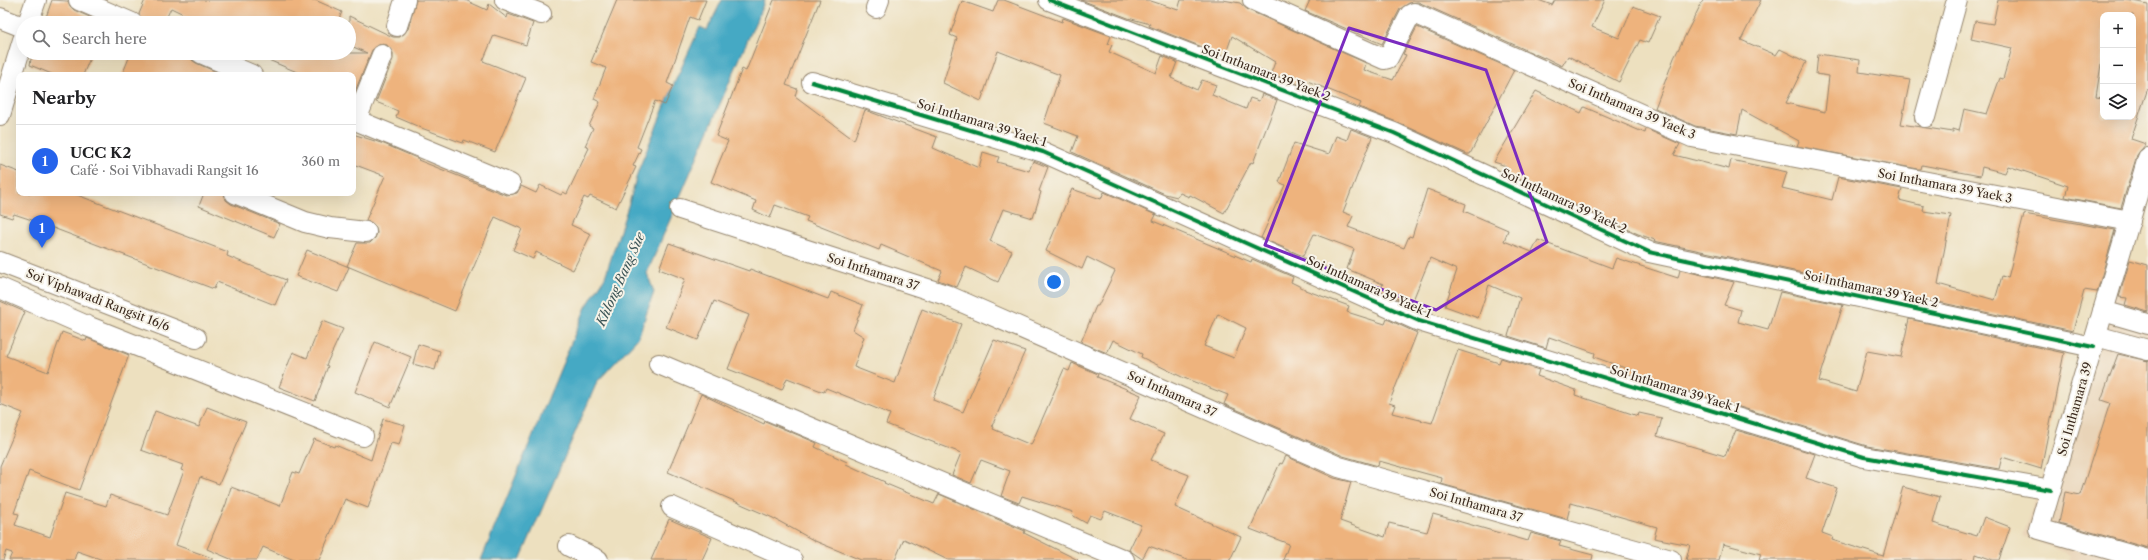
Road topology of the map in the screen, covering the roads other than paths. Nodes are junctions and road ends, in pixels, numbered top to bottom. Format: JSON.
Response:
{"nodes":[{"id":1,"x":36,"y":0,"type":"edge"},
{"id":2,"x":78,"y":0,"type":"edge"},
{"id":3,"x":405,"y":0,"type":"edge"},
{"id":4,"x":505,"y":0,"type":"edge"},
{"id":5,"x":1049,"y":0,"type":"edge"},
{"id":6,"x":1253,"y":0,"type":"edge"},
{"id":7,"x":1957,"y":0,"type":"edge"},
{"id":8,"x":541,"y":14,"type":"dead end"},
{"id":9,"x":30,"y":16,"type":"edge"},
{"id":10,"x":116,"y":16,"type":"edge"},
{"id":11,"x":0,"y":18,"type":"edge"},
{"id":12,"x":16,"y":24,"type":"edge"},
{"id":13,"x":397,"y":26,"type":"dead end"},
{"id":14,"x":382,"y":55,"type":"dead end"},
{"id":15,"x":18,"y":60,"type":"edge"},
{"id":16,"x":217,"y":60,"type":"edge"},
{"id":17,"x":245,"y":72,"type":"edge"},
{"id":18,"x":812,"y":82,"type":"dead end"},
{"id":19,"x":8,"y":105,"type":"edge"},
{"id":20,"x":356,"y":114,"type":"edge"},
{"id":21,"x":1925,"y":117,"type":"dead end"},
{"id":22,"x":356,"y":120,"type":"edge"},
{"id":23,"x":2148,"y":158,"type":"edge"},
{"id":24,"x":510,"y":184,"type":"dead end"},
{"id":25,"x":242,"y":196,"type":"edge"},
{"id":26,"x":680,"y":209,"type":"dead end"},
{"id":27,"x":2130,"y":221,"type":"junction"},
{"id":28,"x":366,"y":232,"type":"dead end"},
{"id":29,"x":0,"y":262,"type":"edge"},
{"id":30,"x":0,"y":288,"type":"edge"},
{"id":31,"x":2103,"y":311,"type":"junction"},
{"id":32,"x":2148,"y":324,"type":"edge"},
{"id":33,"x":196,"y":338,"type":"dead end"},
{"id":34,"x":2094,"y":342,"type":"junction"},
{"id":35,"x":2148,"y":350,"type":"edge"},
{"id":36,"x":660,"y":364,"type":"dead end"},
{"id":37,"x":363,"y":436,"type":"dead end"},
{"id":38,"x":2051,"y":490,"type":"junction"},
{"id":39,"x":672,"y":507,"type":"dead end"},
{"id":40,"x":569,"y":546,"type":"dead end"},
{"id":41,"x":598,"y":560,"type":"edge"},
{"id":42,"x":792,"y":560,"type":"edge"},
{"id":43,"x":1124,"y":560,"type":"edge"},
{"id":44,"x":1671,"y":560,"type":"edge"},
{"id":45,"x":2148,"y":560,"type":"edge"}],
"edges":[{"from":1,"to":9,"type":"street"},
{"from":2,"to":10,"type":"street"},
{"from":3,"to":13,"type":"street"},
{"from":4,"to":8,"type":"street"},
{"from":5,"to":34,"type":"street","name":"Soi Inthamara 39 Yaek 2"},
{"from":6,"to":27,"type":"street","name":"Soi Inthamara 39 Yaek 3"},
{"from":7,"to":21,"type":"street"},
{"from":11,"to":12,"type":"street"},
{"from":14,"to":20,"type":"street"},
{"from":15,"to":19,"type":"street"},
{"from":16,"to":17,"type":"street"},
{"from":18,"to":38,"type":"street","name":"Soi Inthamara 39 Yaek 1"},
{"from":22,"to":24,"type":"street"},
{"from":23,"to":27,"type":"street","name":"Soi Inthamara 39"},
{"from":25,"to":28,"type":"street"},
{"from":26,"to":44,"type":"street","name":"Soi Inthamara 37"},
{"from":27,"to":31,"type":"street","name":"Soi Inthamara 39"},
{"from":29,"to":33,"type":"street","name":"Soi Viphawadi Rangsit 16/6"},
{"from":30,"to":37,"type":"street"},
{"from":31,"to":32,"type":"street"},
{"from":31,"to":34,"type":"street","name":"Soi Inthamara 39"},
{"from":34,"to":35,"type":"street","name":"Soi Inthamara 39 Yaek 2"},
{"from":34,"to":38,"type":"street","name":"Soi Inthamara 39"},
{"from":36,"to":43,"type":"street"},
{"from":38,"to":45,"type":"street","name":"Soi Inthamara 39"},
{"from":39,"to":42,"type":"street"},
{"from":40,"to":41,"type":"street"}]}
